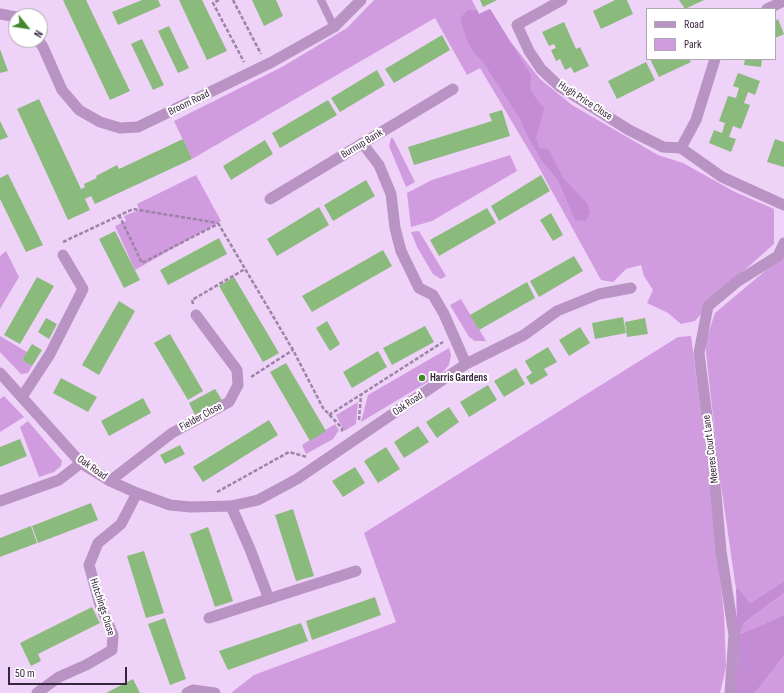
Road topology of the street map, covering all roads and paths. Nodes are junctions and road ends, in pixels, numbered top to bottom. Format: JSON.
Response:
{"nodes":[{"id":1,"x":219,"y":0,"type":"edge"},
{"id":2,"x":233,"y":0,"type":"edge"},
{"id":3,"x":321,"y":0,"type":"edge"},
{"id":4,"x":361,"y":0,"type":"edge"},
{"id":5,"x":562,"y":0,"type":"edge"},
{"id":6,"x":784,"y":1,"type":"edge"},
{"id":7,"x":769,"y":8,"type":"edge"},
{"id":8,"x":334,"y":27,"type":"junction"},
{"id":9,"x":43,"y":48,"type":"edge"},
{"id":10,"x":715,"y":60,"type":"edge"},
{"id":11,"x":267,"y":65,"type":"junction"},
{"id":12,"x":249,"y":73,"type":"junction"},
{"id":13,"x":453,"y":89,"type":"dead end"},
{"id":14,"x":362,"y":143,"type":"junction"},
{"id":15,"x":681,"y":148,"type":"junction"},
{"id":16,"x":270,"y":199,"type":"dead end"},
{"id":17,"x":784,"y":205,"type":"edge"},
{"id":18,"x":119,"y":215,"type":"junction"},
{"id":19,"x":218,"y":223,"type":"junction"},
{"id":20,"x":784,"y":243,"type":"edge"},
{"id":21,"x":63,"y":255,"type":"joint"},
{"id":22,"x":245,"y":269,"type":"junction"},
{"id":23,"x":631,"y":288,"type":"dead end"},
{"id":24,"x":196,"y":315,"type":"joint"},
{"id":25,"x":452,"y":336,"type":"junction"},
{"id":26,"x":294,"y":350,"type":"junction"},
{"id":27,"x":466,"y":364,"type":"junction"},
{"id":28,"x":0,"y":373,"type":"edge"},
{"id":29,"x":238,"y":385,"type":"junction"},
{"id":30,"x":361,"y":395,"type":"junction"},
{"id":31,"x":22,"y":397,"type":"junction"},
{"id":32,"x":329,"y":415,"type":"junction"},
{"id":33,"x":358,"y":437,"type":"junction"},
{"id":34,"x":344,"y":448,"type":"junction"},
{"id":35,"x":322,"y":462,"type":"junction"},
{"id":36,"x":81,"y":463,"type":"junction"},
{"id":37,"x":110,"y":481,"type":"junction"},
{"id":38,"x":137,"y":493,"type":"junction"},
{"id":39,"x":210,"y":496,"type":"dead end"},
{"id":40,"x":0,"y":501,"type":"edge"},
{"id":41,"x":231,"y":506,"type":"junction"},
{"id":42,"x":356,"y":571,"type":"dead end"},
{"id":43,"x":269,"y":599,"type":"junction"},
{"id":44,"x":209,"y":618,"type":"dead end"},
{"id":45,"x":37,"y":693,"type":"edge"},
{"id":46,"x":187,"y":693,"type":"edge"},
{"id":47,"x":215,"y":693,"type":"edge"},
{"id":48,"x":730,"y":693,"type":"edge"}],
"edges":[{"from":1,"to":12,"type":"path"},
{"from":2,"to":11,"type":"path"},
{"from":3,"to":8,"type":"lane"},
{"from":4,"to":8,"type":"street","name":"Broom Road"},
{"from":5,"to":15,"type":"street","name":"Hugh Price Close"},
{"from":6,"to":7,"type":"street"},
{"from":8,"to":11,"type":"street","name":"Broom Road"},
{"from":9,"to":12,"type":"street","name":"Broom Road"},
{"from":10,"to":15,"type":"street"},
{"from":11,"to":12,"type":"street","name":"Broom Road"},
{"from":13,"to":14,"type":"street","name":"Burnup Bank"},
{"from":14,"to":16,"type":"street","name":"Burnup Bank"},
{"from":14,"to":25,"type":"street"},
{"from":15,"to":17,"type":"street","name":"Hugh Price Close"},
{"from":18,"to":19,"type":"path"},
{"from":18,"to":19,"type":"path"},
{"from":18,"to":21,"type":"path"},
{"from":19,"to":22,"type":"path"},
{"from":20,"to":48,"type":"street","name":"Meeres Court Lane"},
{"from":21,"to":31,"type":"street"},
{"from":22,"to":24,"type":"path"},
{"from":22,"to":26,"type":"path"},
{"from":23,"to":27,"type":"street","name":"Oak Road"},
{"from":24,"to":29,"type":"street"},
{"from":25,"to":27,"type":"street"},
{"from":25,"to":30,"type":"path"},
{"from":26,"to":29,"type":"path"},
{"from":26,"to":32,"type":"path"},
{"from":27,"to":33,"type":"street","name":"Oak Road"},
{"from":28,"to":31,"type":"street","name":"Oak Road"},
{"from":29,"to":37,"type":"street","name":"Fielder Close"},
{"from":30,"to":32,"type":"path"},
{"from":30,"to":33,"type":"path"},
{"from":31,"to":36,"type":"street","name":"Oak Road"},
{"from":32,"to":34,"type":"path"},
{"from":33,"to":34,"type":"street","name":"Oak Road"},
{"from":34,"to":35,"type":"street","name":"Oak Road"},
{"from":35,"to":39,"type":"path"},
{"from":35,"to":41,"type":"street","name":"Oak Road"},
{"from":36,"to":37,"type":"street","name":"Oak Road"},
{"from":36,"to":40,"type":"street"},
{"from":37,"to":38,"type":"street","name":"Oak Road"},
{"from":38,"to":41,"type":"street","name":"Oak Road"},
{"from":38,"to":45,"type":"street","name":"Hutchings Close"},
{"from":41,"to":43,"type":"street"},
{"from":42,"to":43,"type":"street"},
{"from":43,"to":44,"type":"street"},
{"from":46,"to":47,"type":"street"}]}
